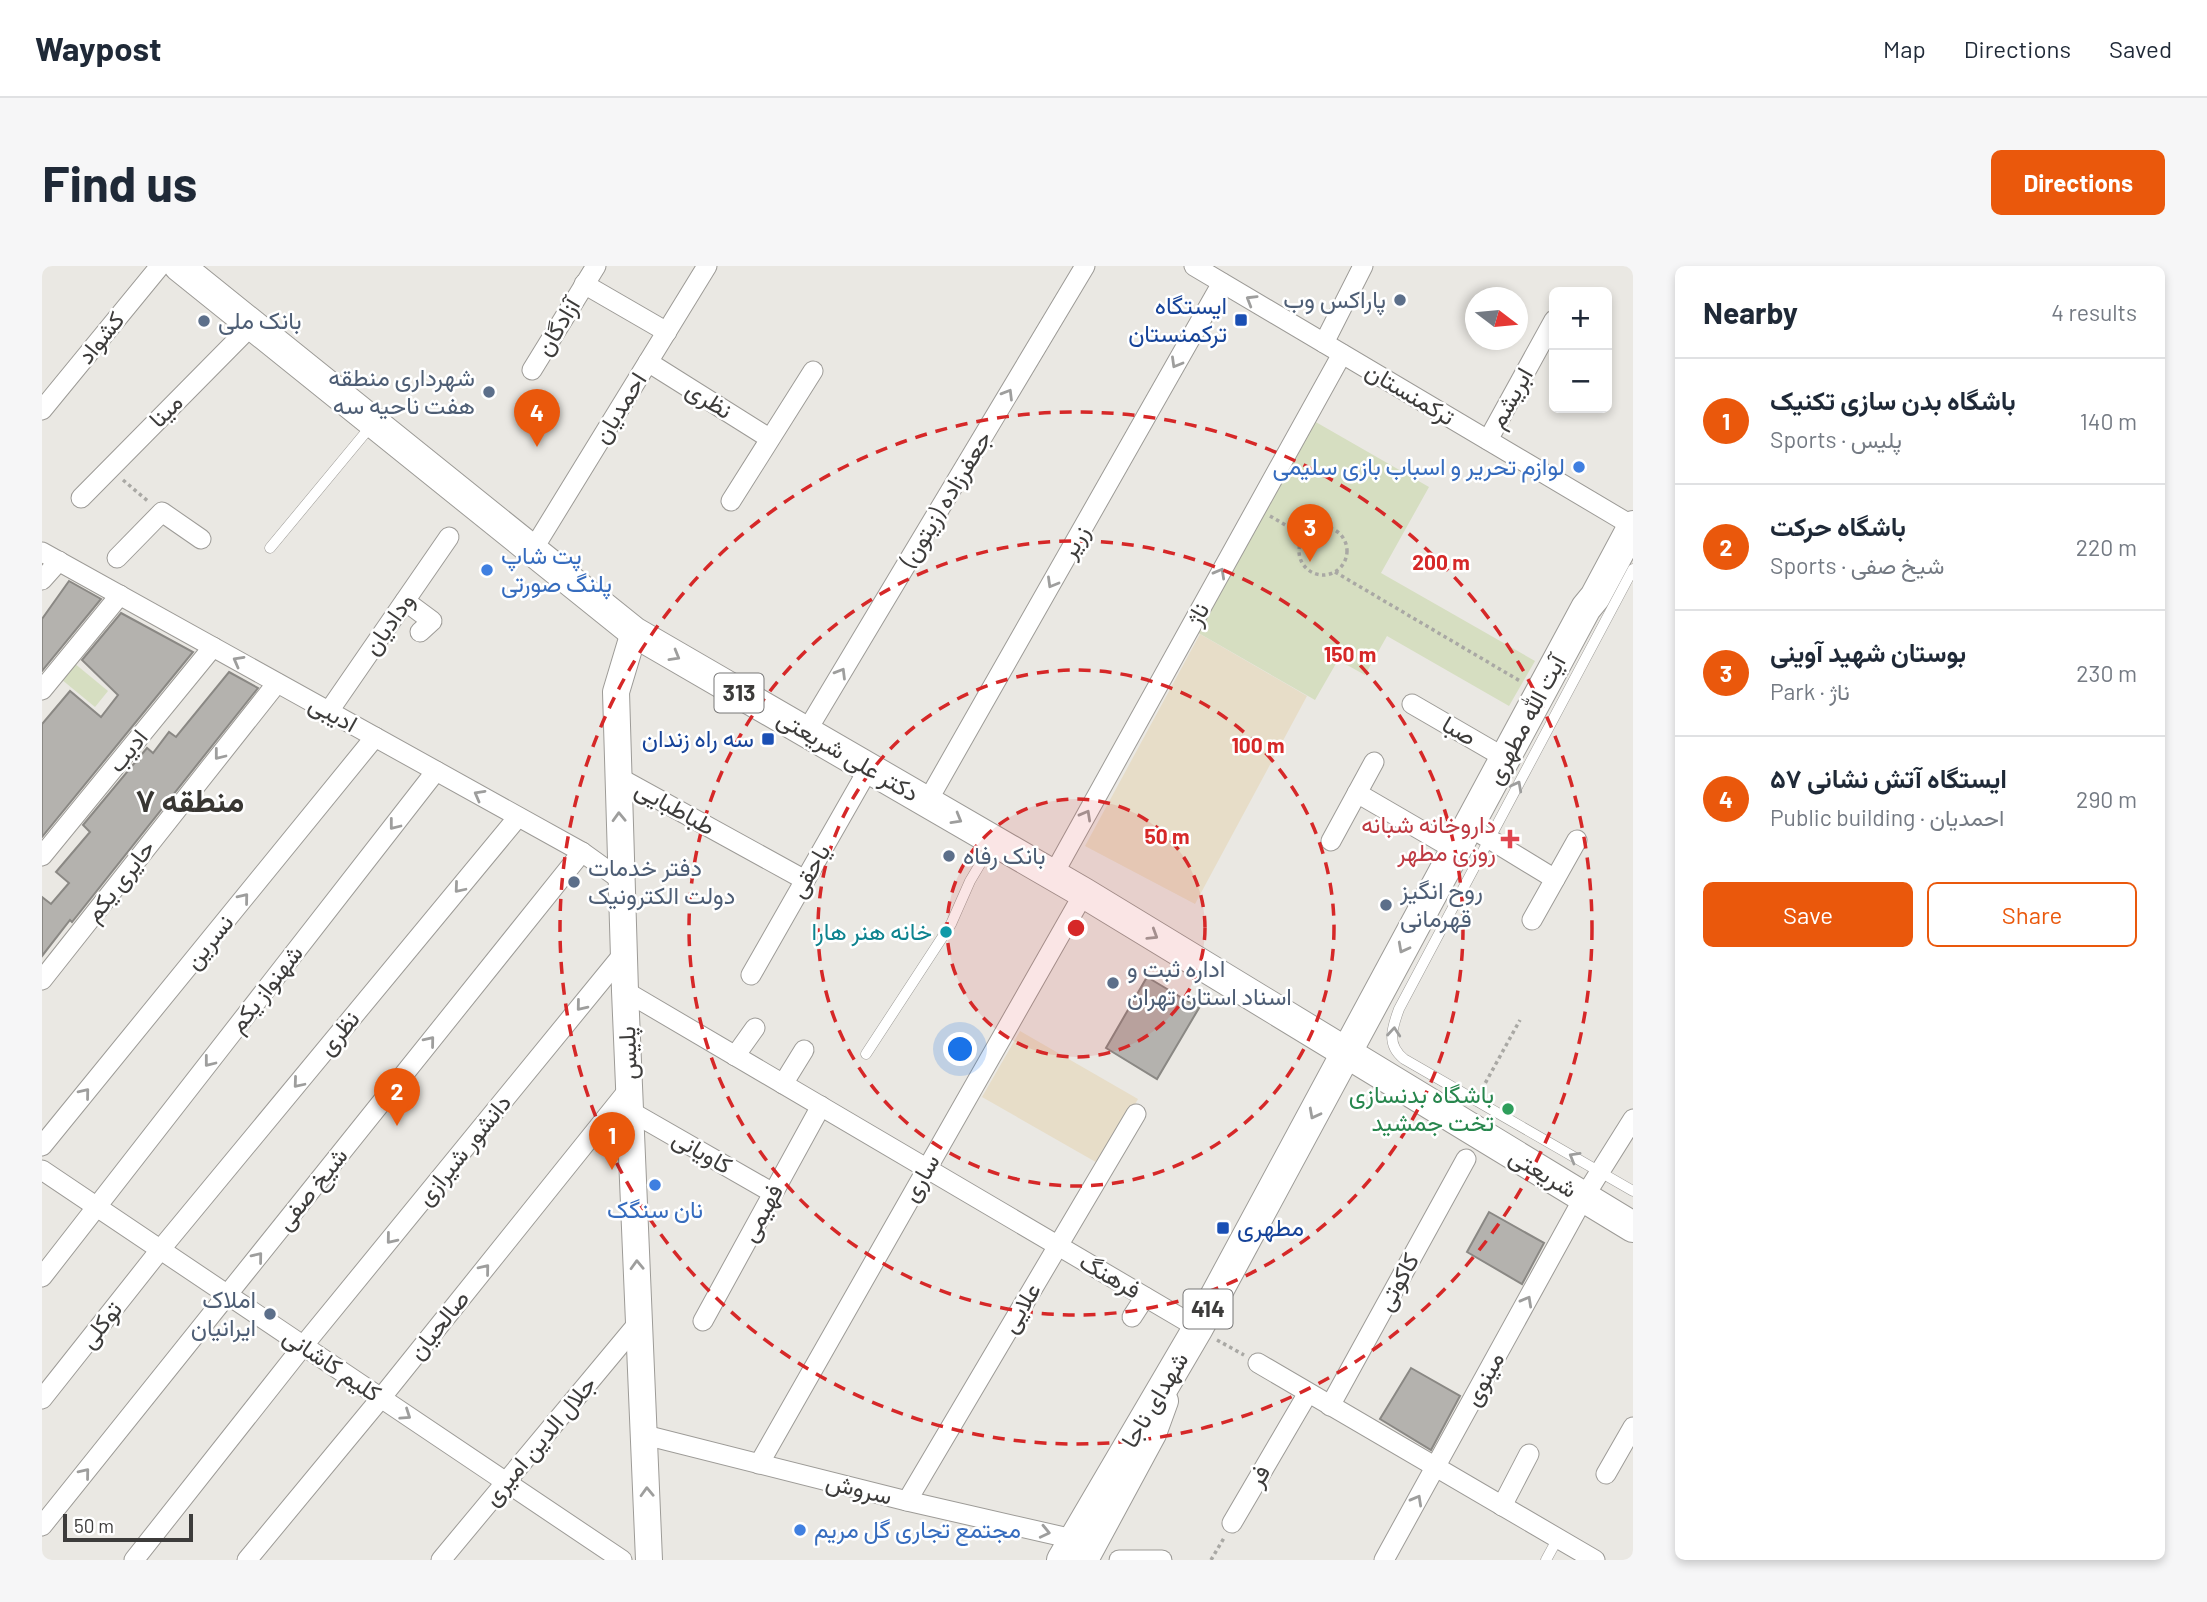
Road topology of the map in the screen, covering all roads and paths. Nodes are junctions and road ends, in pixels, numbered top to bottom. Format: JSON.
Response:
{"nodes":[{"id":1,"x":160,"y":266,"type":"edge"},
{"id":2,"x":179,"y":266,"type":"edge"},
{"id":3,"x":191,"y":266,"type":"edge"},
{"id":4,"x":596,"y":266,"type":"edge"},
{"id":5,"x":708,"y":266,"type":"edge"},
{"id":6,"x":1085,"y":266,"type":"edge"},
{"id":7,"x":1363,"y":266,"type":"edge"},
{"id":8,"x":1197,"y":267,"type":"edge"},
{"id":9,"x":1222,"y":283,"type":"junction"},
{"id":10,"x":584,"y":284,"type":"junction"},
{"id":11,"x":252,"y":325,"type":"junction"},
{"id":12,"x":1549,"y":329,"type":"edge"},
{"id":13,"x":667,"y":332,"type":"junction"},
{"id":14,"x":1324,"y":343,"type":"junction"},
{"id":15,"x":1342,"y":354,"type":"junction"},
{"id":16,"x":648,"y":362,"type":"junction"},
{"id":17,"x":533,"y":370,"type":"dead end"},
{"id":18,"x":813,"y":371,"type":"dead end"},
{"id":19,"x":42,"y":410,"type":"edge"},
{"id":20,"x":374,"y":423,"type":"junction"},
{"id":21,"x":769,"y":438,"type":"junction"},
{"id":22,"x":1488,"y":440,"type":"junction"},
{"id":23,"x":109,"y":469,"type":"junction"},
{"id":24,"x":80,"y":498,"type":"dead end"},
{"id":25,"x":732,"y":501,"type":"dead end"},
{"id":26,"x":1256,"y":508,"type":"junction"},
{"id":27,"x":162,"y":512,"type":"junction"},
{"id":28,"x":1631,"y":519,"type":"edge"},
{"id":29,"x":1304,"y":536,"type":"junction"},
{"id":30,"x":449,"y":537,"type":"dead end"},
{"id":31,"x":201,"y":539,"type":"dead end"},
{"id":32,"x":535,"y":546,"type":"junction"},
{"id":33,"x":270,"y":548,"type":"dead end"},
{"id":34,"x":50,"y":556,"type":"edge"},
{"id":35,"x":117,"y":558,"type":"dead end"},
{"id":36,"x":1633,"y":569,"type":"edge"},
{"id":37,"x":1335,"y":572,"type":"junction"},
{"id":38,"x":42,"y":580,"type":"edge"},
{"id":39,"x":120,"y":595,"type":"junction"},
{"id":40,"x":405,"y":601,"type":"junction"},
{"id":41,"x":420,"y":632,"type":"dead end"},
{"id":42,"x":634,"y":632,"type":"junction"},
{"id":43,"x":213,"y":647,"type":"junction"},
{"id":44,"x":277,"y":683,"type":"junction"},
{"id":45,"x":42,"y":690,"type":"edge"},
{"id":46,"x":1540,"y":693,"type":"junction"},
{"id":47,"x":1412,"y":704,"type":"dead end"},
{"id":48,"x":329,"y":711,"type":"junction"},
{"id":49,"x":807,"y":732,"type":"junction"},
{"id":50,"x":375,"y":737,"type":"junction"},
{"id":51,"x":1505,"y":758,"type":"junction"},
{"id":52,"x":1374,"y":762,"type":"dead end"},
{"id":53,"x":869,"y":768,"type":"junction"},
{"id":54,"x":436,"y":771,"type":"junction"},
{"id":55,"x":618,"y":777,"type":"junction"},
{"id":56,"x":1357,"y":793,"type":"junction"},
{"id":57,"x":927,"y":802,"type":"junction"},
{"id":58,"x":518,"y":817,"type":"junction"},
{"id":59,"x":1471,"y":839,"type":"junction"},
{"id":60,"x":994,"y":840,"type":"junction"},
{"id":61,"x":1577,"y":840,"type":"dead end"},
{"id":62,"x":1331,"y":841,"type":"dead end"},
{"id":63,"x":582,"y":852,"type":"junction"},
{"id":64,"x":42,"y":856,"type":"edge"},
{"id":65,"x":1053,"y":875,"type":"junction"},
{"id":66,"x":1555,"y":879,"type":"junction"},
{"id":67,"x":621,"y":880,"type":"junction"},
{"id":68,"x":805,"y":880,"type":"junction"},
{"id":69,"x":1084,"y":893,"type":"junction"},
{"id":70,"x":1532,"y":920,"type":"dead end"},
{"id":71,"x":624,"y":953,"type":"junction"},
{"id":72,"x":751,"y":975,"type":"dead end"},
{"id":73,"x":42,"y":980,"type":"edge"},
{"id":74,"x":625,"y":991,"type":"junction"},
{"id":75,"x":1520,"y":1020,"type":"dead end"},
{"id":76,"x":755,"y":1028,"type":"dead end"},
{"id":77,"x":804,"y":1050,"type":"dead end"},
{"id":78,"x":866,"y":1054,"type":"dead end"},
{"id":79,"x":1346,"y":1054,"type":"junction"},
{"id":80,"x":735,"y":1056,"type":"junction"},
{"id":81,"x":783,"y":1084,"type":"junction"},
{"id":82,"x":630,"y":1100,"type":"junction"},
{"id":83,"x":1476,"y":1101,"type":"junction"},
{"id":84,"x":821,"y":1106,"type":"junction"},
{"id":85,"x":1136,"y":1114,"type":"dead end"},
{"id":86,"x":1633,"y":1119,"type":"edge"},
{"id":87,"x":42,"y":1146,"type":"edge"},
{"id":88,"x":1466,"y":1159,"type":"dead end"},
{"id":89,"x":927,"y":1168,"type":"junction"},
{"id":90,"x":42,"y":1170,"type":"edge"},
{"id":91,"x":1599,"y":1172,"type":"junction"},
{"id":92,"x":1633,"y":1191,"type":"edge"},
{"id":93,"x":773,"y":1193,"type":"junction"},
{"id":94,"x":1584,"y":1197,"type":"junction"},
{"id":95,"x":96,"y":1207,"type":"junction"},
{"id":96,"x":1633,"y":1227,"type":"edge"},
{"id":97,"x":1058,"y":1245,"type":"junction"},
{"id":98,"x":160,"y":1250,"type":"junction"},
{"id":99,"x":42,"y":1277,"type":"edge"},
{"id":100,"x":227,"y":1295,"type":"junction"},
{"id":101,"x":1146,"y":1297,"type":"junction"},
{"id":102,"x":1132,"y":1318,"type":"dead end"},
{"id":103,"x":703,"y":1321,"type":"dead end"},
{"id":104,"x":639,"y":1322,"type":"junction"},
{"id":105,"x":1191,"y":1339,"type":"junction"},
{"id":106,"x":303,"y":1346,"type":"junction"},
{"id":107,"x":1258,"y":1363,"type":"joint"},
{"id":108,"x":1308,"y":1393,"type":"junction"},
{"id":109,"x":381,"y":1398,"type":"junction"},
{"id":110,"x":42,"y":1399,"type":"edge"},
{"id":111,"x":1330,"y":1406,"type":"junction"},
{"id":112,"x":1633,"y":1427,"type":"edge"},
{"id":113,"x":645,"y":1435,"type":"junction"},
{"id":114,"x":1529,"y":1454,"type":"dead end"},
{"id":115,"x":759,"y":1464,"type":"junction"},
{"id":116,"x":1436,"y":1467,"type":"junction"},
{"id":117,"x":1606,"y":1474,"type":"dead end"},
{"id":118,"x":505,"y":1482,"type":"junction"},
{"id":119,"x":907,"y":1501,"type":"junction"},
{"id":120,"x":1502,"y":1506,"type":"junction"},
{"id":121,"x":1232,"y":1522,"type":"joint"},
{"id":122,"x":42,"y":1526,"type":"edge"},
{"id":123,"x":1558,"y":1538,"type":"junction"},
{"id":124,"x":1073,"y":1553,"type":"edge"},
{"id":125,"x":134,"y":1560,"type":"edge"},
{"id":126,"x":247,"y":1560,"type":"edge"},
{"id":127,"x":441,"y":1560,"type":"edge"},
{"id":128,"x":622,"y":1560,"type":"edge"},
{"id":129,"x":649,"y":1560,"type":"edge"},
{"id":130,"x":1119,"y":1560,"type":"edge"},
{"id":131,"x":1162,"y":1560,"type":"edge"},
{"id":132,"x":1211,"y":1560,"type":"edge"},
{"id":133,"x":1384,"y":1560,"type":"edge"},
{"id":134,"x":1546,"y":1560,"type":"edge"},
{"id":135,"x":1595,"y":1560,"type":"edge"}],
"edges":[{"from":1,"to":19,"type":"street","name":"کشواد"},
{"from":2,"to":11,"type":"main road","name":"دکتر علی شریعتی","number":"313"},
{"from":3,"to":32,"type":"lane"},
{"from":4,"to":10,"type":"street","name":"آزادگان"},
{"from":5,"to":13,"type":"street","name":"احمدیان"},
{"from":49,"to":6,"type":"street","name":"جعفرزاده (زیتون)","one_way":true},
{"from":7,"to":14,"type":"street"},
{"from":8,"to":9,"type":"street","name":"ترکمنستان"},
{"from":14,"to":9,"type":"street","name":"ترکمنستان","one_way":true},
{"from":9,"to":57,"type":"street","name":"زریر","one_way":true},
{"from":10,"to":13,"type":"street","name":"آزادگان"},
{"from":10,"to":17,"type":"street","name":"آزادگان"},
{"from":11,"to":20,"type":"main road","name":"دکتر علی شریعتی","number":"313"},
{"from":11,"to":23,"type":"street","name":"مینا"},
{"from":12,"to":22,"type":"street","name":"ابریشم"},
{"from":13,"to":16,"type":"street","name":"احمدیان"},
{"from":14,"to":15,"type":"street","name":"ترکمنستان"},
{"from":15,"to":22,"type":"street","name":"ترکمنستان"},
{"from":15,"to":26,"type":"street","name":"ناژ"},
{"from":16,"to":21,"type":"street","name":"نظری"},
{"from":16,"to":32,"type":"street","name":"احمدیان"},
{"from":18,"to":21,"type":"street"},
{"from":20,"to":32,"type":"main road","name":"دکتر علی شریعتی","number":"313"},
{"from":20,"to":33,"type":"lane"},
{"from":21,"to":25,"type":"street"},
{"from":22,"to":28,"type":"street","name":"ترکمنستان"},
{"from":23,"to":24,"type":"street","name":"مینا"},
{"from":23,"to":27,"type":"path"},
{"from":26,"to":29,"type":"path"},
{"from":65,"to":26,"type":"street","name":"ناژ","one_way":true},
{"from":27,"to":31,"type":"street"},
{"from":27,"to":35,"type":"street"},
{"from":28,"to":46,"type":"main road","name":"آیت الله مطهری","number":"414"},
{"from":29,"to":37,"type":"path"},
{"from":29,"to":37,"type":"path"},
{"from":30,"to":40,"type":"street","name":"ودادیان"},
{"from":32,"to":42,"type":"main road","name":"دکتر علی شریعتی","number":"313"},
{"from":34,"to":38,"type":"street"},
{"from":34,"to":39,"type":"street","name":"ادیبی"},
{"from":59,"to":36,"type":"lane","one_way":true},
{"from":37,"to":46,"type":"path"},
{"from":39,"to":43,"type":"street","name":"ادیبی"},
{"from":39,"to":45,"type":"street"},
{"from":40,"to":41,"type":"street"},
{"from":40,"to":48,"type":"street","name":"ودادیان"},
{"from":42,"to":49,"type":"main road","name":"دکتر علی شریعتی","number":"313","one_way":true},
{"from":42,"to":55,"type":"main road","name":"پلیس"},
{"from":44,"to":43,"type":"street","name":"ادیبی","one_way":true},
{"from":43,"to":64,"type":"street","name":"ادیب"},
{"from":44,"to":48,"type":"street","name":"ادیبی"},
{"from":44,"to":73,"type":"street","name":"حایری یکم","one_way":true},
{"from":46,"to":51,"type":"main road","name":"آیت الله مطهری","number":"414"},
{"from":47,"to":51,"type":"street","name":"صبا"},
{"from":48,"to":50,"type":"street","name":"ادیبی"},
{"from":49,"to":53,"type":"main road","name":"دکتر علی شریعتی","number":"313"},
{"from":50,"to":54,"type":"street","name":"ادیبی"},
{"from":87,"to":50,"type":"street","name":"نسرین","one_way":true},
{"from":51,"to":59,"type":"main road","name":"آیت الله مطهری","number":"414"},
{"from":52,"to":56,"type":"street"},
{"from":53,"to":57,"type":"main road","name":"دکتر علی شریعتی","number":"313"},
{"from":53,"to":68,"type":"street","name":"یاحقی"},
{"from":58,"to":54,"type":"street","name":"ادیبی","one_way":true},
{"from":54,"to":95,"type":"street","name":"شهنواز یکم","one_way":true},
{"from":67,"to":55,"type":"main road","name":"پلیس","one_way":true},
{"from":55,"to":68,"type":"street","name":"طباطبایی"},
{"from":56,"to":59,"type":"street"},
{"from":56,"to":62,"type":"street"},
{"from":57,"to":60,"type":"main road","name":"دکتر علی شریعتی","number":"313","one_way":true},
{"from":58,"to":63,"type":"street","name":"ادیبی"},
{"from":58,"to":98,"type":"street","name":"نظری","one_way":true},
{"from":59,"to":66,"type":"street"},
{"from":59,"to":79,"type":"main road","name":"آیت الله مطهری","number":"414","one_way":true},
{"from":83,"to":59,"type":"lane","one_way":true},
{"from":60,"to":65,"type":"main road","name":"دکتر علی شریعتی","number":"313"},
{"from":60,"to":78,"type":"lane"},
{"from":61,"to":66,"type":"street"},
{"from":63,"to":67,"type":"street","name":"ادیبی"},
{"from":100,"to":63,"type":"street","name":"شیخ صفی","one_way":true},
{"from":65,"to":69,"type":"main road","name":"دکتر علی شریعتی","number":"313"},
{"from":66,"to":70,"type":"street"},
{"from":67,"to":71,"type":"main road","name":"پلیس"},
{"from":68,"to":72,"type":"street","name":"یاحقی"},
{"from":69,"to":79,"type":"main road","name":"دکتر علی شریعتی","number":"313","one_way":true},
{"from":69,"to":89,"type":"street","name":"ساری"},
{"from":71,"to":74,"type":"main road","name":"پلیس"},
{"from":71,"to":106,"type":"street","name":"دانشور شیرازی","one_way":true},
{"from":74,"to":80,"type":"street","name":"فرهنگ"},
{"from":74,"to":82,"type":"main road","name":"پلیس"},
{"from":75,"to":83,"type":"path"},
{"from":76,"to":80,"type":"street"},
{"from":77,"to":81,"type":"street"},
{"from":79,"to":94,"type":"main road","name":"شریعتی","number":"313"},
{"from":79,"to":105,"type":"main road","name":"شهدای ناجا","number":"414","one_way":true},
{"from":80,"to":81,"type":"street","name":"فرهنگ"},
{"from":81,"to":84,"type":"street","name":"فرهنگ"},
{"from":82,"to":93,"type":"street","name":"کاویانی"},
{"from":104,"to":82,"type":"main road","name":"پلیس","one_way":true},
{"from":109,"to":82,"type":"street","name":"صالحیان","one_way":true},
{"from":91,"to":83,"type":"lane","one_way":true},
{"from":84,"to":89,"type":"street","name":"فرهنگ"},
{"from":84,"to":93,"type":"street","name":"فهیمی"},
{"from":85,"to":97,"type":"street","name":"علایی"},
{"from":86,"to":91,"type":"street","name":"مینوی"},
{"from":88,"to":111,"type":"street","name":"کاکوتی"},
{"from":89,"to":97,"type":"street","name":"فرهنگ"},
{"from":89,"to":115,"type":"street","name":"ساری"},
{"from":90,"to":95,"type":"street","name":"کلیم کاشانی"},
{"from":91,"to":92,"type":"lane"},
{"from":91,"to":94,"type":"street","name":"مینوی"},
{"from":93,"to":103,"type":"street","name":"فهیمی"},
{"from":94,"to":96,"type":"main road","name":"شریعتی","number":"313"},
{"from":116,"to":94,"type":"street","name":"مینوی","one_way":true},
{"from":95,"to":98,"type":"street","name":"کلیم کاشانی"},
{"from":95,"to":99,"type":"street","name":"شهنواز یکم"},
{"from":97,"to":101,"type":"street","name":"فرهنگ"},
{"from":97,"to":119,"type":"street","name":"علایی"},
{"from":98,"to":100,"type":"street","name":"کلیم کاشانی"},
{"from":98,"to":110,"type":"street","name":"توکلی"},
{"from":100,"to":106,"type":"street","name":"کلیم کاشانی"},
{"from":122,"to":100,"type":"street","name":"شیخ صفی","one_way":true},
{"from":101,"to":102,"type":"street"},
{"from":101,"to":105,"type":"street","name":"فرهنگ"},
{"from":104,"to":113,"type":"main road","name":"پلیس"},
{"from":104,"to":118,"type":"street","name":"جلال الدین امیری"},
{"from":105,"to":107,"type":"path"},
{"from":105,"to":124,"type":"main road","name":"شهدای ناجا","number":"414"},
{"from":106,"to":109,"type":"street","name":"کلیم کاشانی"},
{"from":106,"to":125,"type":"street","name":"دانشور شیرازی"},
{"from":107,"to":108,"type":"street"},
{"from":108,"to":111,"type":"street"},
{"from":108,"to":121,"type":"street","name":"فر"},
{"from":109,"to":118,"type":"street","name":"کلیم کاشانی","one_way":true},
{"from":109,"to":126,"type":"street","name":"صالحیان"},
{"from":111,"to":116,"type":"street"},
{"from":112,"to":117,"type":"street"},
{"from":113,"to":115,"type":"street","name":"سروش"},
{"from":129,"to":113,"type":"main road","name":"پلیس","one_way":true},
{"from":114,"to":120,"type":"street"},
{"from":115,"to":119,"type":"street","name":"سروش"},
{"from":116,"to":120,"type":"street"},
{"from":133,"to":116,"type":"street","name":"مینوی","one_way":true},
{"from":118,"to":127,"type":"street","name":"جلال الدین امیری"},
{"from":118,"to":128,"type":"street","name":"کلیم کاشانی"},
{"from":119,"to":124,"type":"street","name":"سروش","one_way":true},
{"from":120,"to":123,"type":"street"},
{"from":121,"to":132,"type":"path"},
{"from":123,"to":134,"type":"lane"},
{"from":123,"to":135,"type":"street"},
{"from":130,"to":131,"type":"street"}]}
